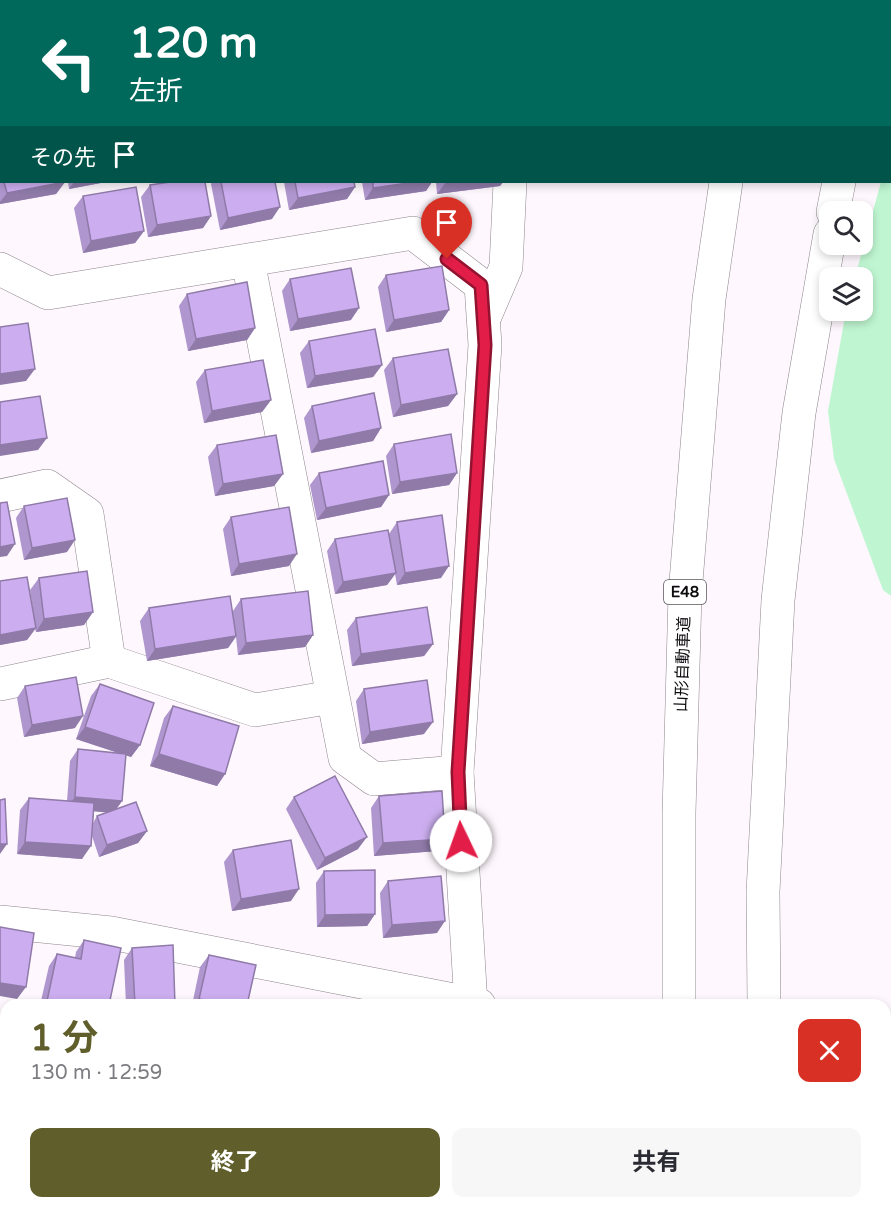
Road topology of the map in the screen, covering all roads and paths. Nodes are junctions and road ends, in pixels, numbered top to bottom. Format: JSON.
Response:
{"nodes":[{"id":1,"x":510,"y":183,"type":"edge"},
{"id":2,"x":726,"y":183,"type":"edge"},
{"id":3,"x":839,"y":183,"type":"edge"},
{"id":4,"x":835,"y":201,"type":"edge"},
{"id":5,"x":826,"y":255,"type":"edge"},
{"id":6,"x":248,"y":261,"type":"junction"},
{"id":7,"x":0,"y":269,"type":"edge"},
{"id":8,"x":483,"y":321,"type":"junction"},
{"id":9,"x":0,"y":496,"type":"edge"},
{"id":10,"x":109,"y":661,"type":"junction"},
{"id":11,"x":0,"y":684,"type":"edge"},
{"id":12,"x":332,"y":698,"type":"junction"},
{"id":13,"x":458,"y":772,"type":"junction"},
{"id":14,"x":0,"y":922,"type":"edge"},
{"id":15,"x":448,"y":999,"type":"edge"},
{"id":16,"x":473,"y":999,"type":"edge"},
{"id":17,"x":680,"y":999,"type":"edge"},
{"id":18,"x":764,"y":999,"type":"edge"}],
"edges":[{"from":1,"to":8,"type":"main road"},
{"from":2,"to":17,"type":"main road","name":"山形自動車道","number":"E48"},
{"from":3,"to":4,"type":"main road"},
{"from":5,"to":18,"type":"main road"},
{"from":6,"to":7,"type":"main road"},
{"from":6,"to":8,"type":"main road"},
{"from":6,"to":12,"type":"main road"},
{"from":8,"to":13,"type":"main road"},
{"from":9,"to":10,"type":"main road"},
{"from":10,"to":11,"type":"main road"},
{"from":10,"to":12,"type":"main road"},
{"from":12,"to":13,"type":"main road"},
{"from":13,"to":16,"type":"main road"},
{"from":14,"to":15,"type":"main road"}]}
